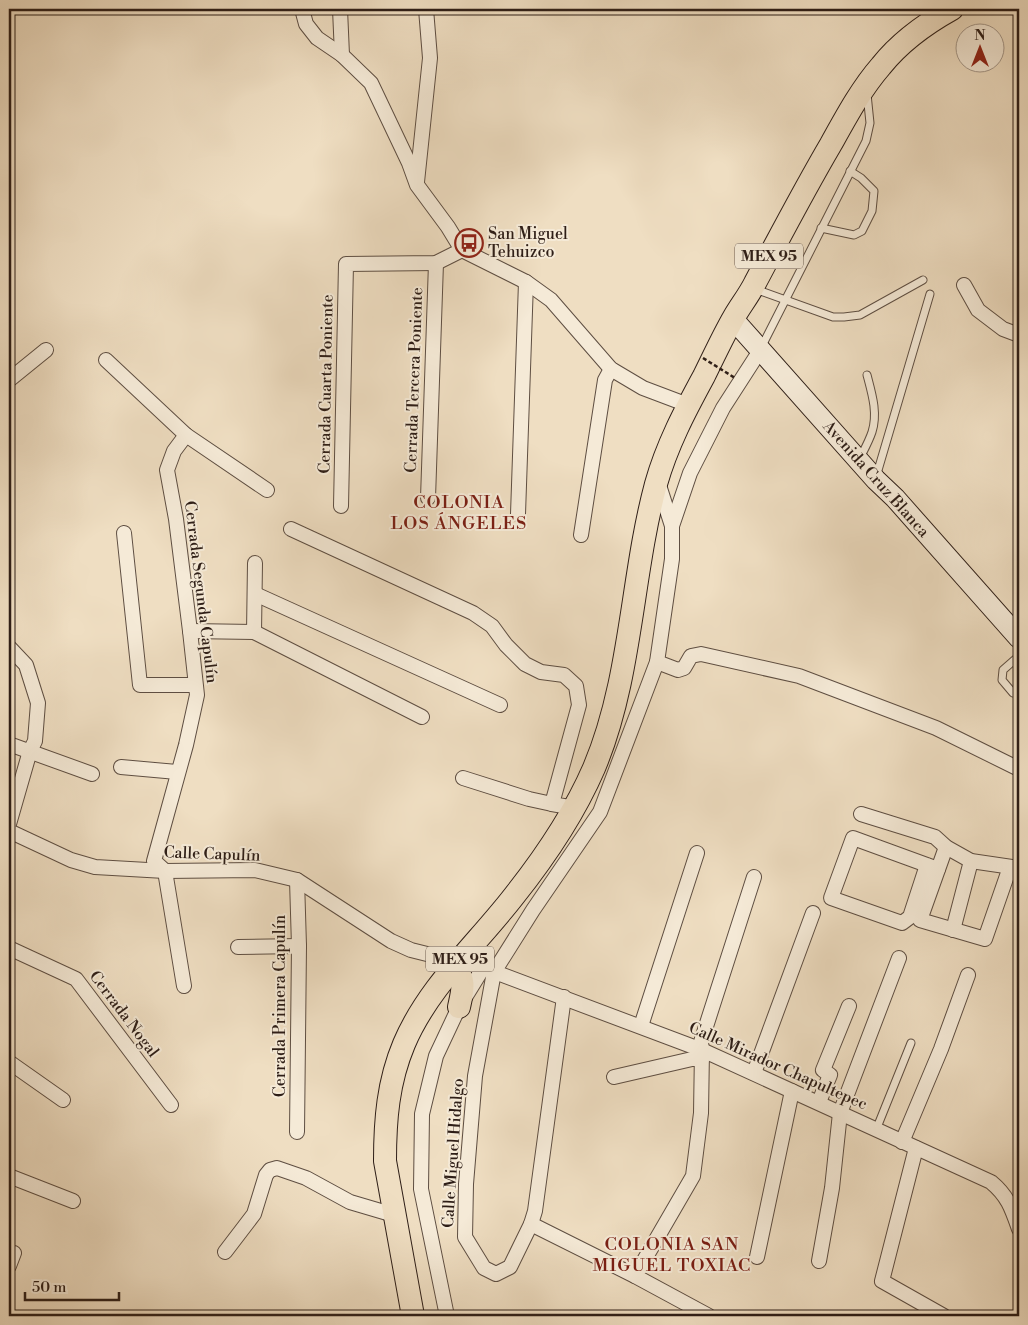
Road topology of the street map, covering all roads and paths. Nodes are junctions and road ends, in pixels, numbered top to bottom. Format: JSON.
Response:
{"nodes":[{"id":1,"x":302,"y":9,"type":"edge"},
{"id":2,"x":340,"y":9,"type":"edge"},
{"id":3,"x":426,"y":9,"type":"edge"},
{"id":4,"x":952,"y":9,"type":"edge"},
{"id":5,"x":342,"y":55,"type":"junction"},
{"id":6,"x":867,"y":86,"type":"junction"},
{"id":7,"x":850,"y":170,"type":"junction"},
{"id":8,"x":417,"y":185,"type":"junction"},
{"id":9,"x":821,"y":228,"type":"junction"},
{"id":10,"x":462,"y":250,"type":"junction"},
{"id":11,"x":436,"y":263,"type":"junction"},
{"id":12,"x":924,"y":280,"type":"dead end"},
{"id":13,"x":526,"y":282,"type":"junction"},
{"id":14,"x":964,"y":285,"type":"dead end"},
{"id":15,"x":752,"y":288,"type":"junction"},
{"id":16,"x":930,"y":294,"type":"dead end"},
{"id":17,"x":784,"y":300,"type":"junction"},
{"id":18,"x":733,"y":318,"type":"junction"},
{"id":19,"x":1019,"y":335,"type":"edge"},
{"id":20,"x":761,"y":349,"type":"junction"},
{"id":21,"x":46,"y":350,"type":"dead end"},
{"id":22,"x":703,"y":358,"type":"dead end"},
{"id":23,"x":106,"y":360,"type":"dead end"},
{"id":24,"x":611,"y":369,"type":"junction"},
{"id":25,"x":867,"y":376,"type":"dead end"},
{"id":26,"x":735,"y":378,"type":"dead end"},
{"id":27,"x":9,"y":380,"type":"edge"},
{"id":28,"x":688,"y":405,"type":"junction"},
{"id":29,"x":186,"y":435,"type":"junction"},
{"id":30,"x":858,"y":460,"type":"junction"},
{"id":31,"x":876,"y":480,"type":"junction"},
{"id":32,"x":657,"y":481,"type":"junction"},
{"id":33,"x":267,"y":490,"type":"dead end"},
{"id":34,"x":428,"y":498,"type":"dead end"},
{"id":35,"x":341,"y":506,"type":"dead end"},
{"id":36,"x":518,"y":514,"type":"dead end"},
{"id":37,"x":672,"y":526,"type":"junction"},
{"id":38,"x":291,"y":529,"type":"dead end"},
{"id":39,"x":124,"y":533,"type":"dead end"},
{"id":40,"x":581,"y":535,"type":"dead end"},
{"id":41,"x":255,"y":563,"type":"dead end"},
{"id":42,"x":255,"y":594,"type":"junction"},
{"id":43,"x":190,"y":631,"type":"junction"},
{"id":44,"x":254,"y":632,"type":"junction"},
{"id":45,"x":1019,"y":638,"type":"edge"},
{"id":46,"x":9,"y":647,"type":"edge"},
{"id":47,"x":1019,"y":656,"type":"edge"},
{"id":48,"x":657,"y":662,"type":"junction"},
{"id":49,"x":195,"y":685,"type":"junction"},
{"id":50,"x":1013,"y":693,"type":"dead end"},
{"id":51,"x":500,"y":705,"type":"dead end"},
{"id":52,"x":422,"y":717,"type":"dead end"},
{"id":53,"x":9,"y":744,"type":"edge"},
{"id":54,"x":30,"y":751,"type":"junction"},
{"id":55,"x":121,"y":767,"type":"dead end"},
{"id":56,"x":1019,"y":769,"type":"edge"},
{"id":57,"x":177,"y":772,"type":"junction"},
{"id":58,"x":92,"y":774,"type":"dead end"},
{"id":59,"x":463,"y":778,"type":"dead end"},
{"id":60,"x":552,"y":804,"type":"junction"},
{"id":61,"x":576,"y":804,"type":"junction"},
{"id":62,"x":861,"y":814,"type":"dead end"},
{"id":63,"x":9,"y":824,"type":"edge"},
{"id":64,"x":9,"y":831,"type":"edge"},
{"id":65,"x":946,"y":847,"type":"junction"},
{"id":66,"x":697,"y":853,"type":"dead end"},
{"id":67,"x":971,"y":861,"type":"junction"},
{"id":68,"x":933,"y":867,"type":"junction"},
{"id":69,"x":1014,"y":868,"type":"edge"},
{"id":70,"x":165,"y":870,"type":"junction"},
{"id":71,"x":754,"y":877,"type":"dead end"},
{"id":72,"x":298,"y":880,"type":"junction"},
{"id":73,"x":812,"y":913,"type":"dead end"},
{"id":74,"x":953,"y":930,"type":"junction"},
{"id":75,"x":299,"y":946,"type":"junction"},
{"id":76,"x":238,"y":947,"type":"dead end"},
{"id":77,"x":9,"y":948,"type":"edge"},
{"id":78,"x":899,"y":958,"type":"dead end"},
{"id":79,"x":457,"y":962,"type":"junction"},
{"id":80,"x":489,"y":970,"type":"junction"},
{"id":81,"x":968,"y":975,"type":"dead end"},
{"id":82,"x":184,"y":986,"type":"dead end"},
{"id":83,"x":564,"y":998,"type":"junction"},
{"id":84,"x":849,"y":1006,"type":"dead end"},
{"id":85,"x":459,"y":1007,"type":"junction"},
{"id":86,"x":641,"y":1026,"type":"junction"},
{"id":87,"x":911,"y":1043,"type":"dead end"},
{"id":88,"x":702,"y":1054,"type":"junction"},
{"id":89,"x":9,"y":1062,"type":"edge"},
{"id":90,"x":754,"y":1072,"type":"junction"},
{"id":91,"x":614,"y":1077,"type":"dead end"},
{"id":92,"x":792,"y":1091,"type":"junction"},
{"id":93,"x":63,"y":1100,"type":"dead end"},
{"id":94,"x":819,"y":1102,"type":"junction"},
{"id":95,"x":170,"y":1105,"type":"dead end"},
{"id":96,"x":840,"y":1113,"type":"junction"},
{"id":97,"x":876,"y":1130,"type":"junction"},
{"id":98,"x":297,"y":1132,"type":"dead end"},
{"id":99,"x":902,"y":1142,"type":"junction"},
{"id":100,"x":916,"y":1148,"type":"junction"},
{"id":101,"x":9,"y":1176,"type":"edge"},
{"id":102,"x":73,"y":1201,"type":"dead end"},
{"id":103,"x":394,"y":1215,"type":"junction"},
{"id":104,"x":531,"y":1224,"type":"junction"},
{"id":105,"x":1019,"y":1229,"type":"edge"},
{"id":106,"x":225,"y":1252,"type":"dead end"},
{"id":107,"x":756,"y":1257,"type":"dead end"},
{"id":108,"x":819,"y":1261,"type":"dead end"},
{"id":109,"x":635,"y":1276,"type":"junction"},
{"id":110,"x":413,"y":1316,"type":"edge"},
{"id":111,"x":447,"y":1316,"type":"edge"},
{"id":112,"x":709,"y":1316,"type":"edge"},
{"id":113,"x":944,"y":1316,"type":"edge"}],
"edges":[{"from":1,"to":5,"type":"street"},
{"from":2,"to":5,"type":"street"},
{"from":3,"to":8,"type":"street"},
{"from":4,"to":6,"type":"main road","number":"MEX 95"},
{"from":5,"to":8,"type":"street"},
{"from":6,"to":7,"type":"lane"},
{"from":6,"to":15,"type":"main road","number":"MEX 95"},
{"from":7,"to":9,"type":"lane"},
{"from":7,"to":9,"type":"lane"},
{"from":8,"to":10,"type":"street"},
{"from":9,"to":17,"type":"lane"},
{"from":10,"to":11,"type":"street"},
{"from":10,"to":13,"type":"street"},
{"from":11,"to":34,"type":"street","name":"Cerrada Tercera Poniente"},
{"from":11,"to":35,"type":"street","name":"Cerrada Cuarta Poniente"},
{"from":12,"to":17,"type":"lane"},
{"from":13,"to":24,"type":"street"},
{"from":13,"to":36,"type":"street"},
{"from":14,"to":19,"type":"street"},
{"from":15,"to":17,"type":"lane"},
{"from":15,"to":18,"type":"main road","number":"MEX 95"},
{"from":16,"to":31,"type":"lane"},
{"from":17,"to":20,"type":"lane"},
{"from":18,"to":20,"type":"main road","name":"Avenida Cruz Blanca"},
{"from":18,"to":28,"type":"main road","number":"MEX 95"},
{"from":20,"to":30,"type":"main road","name":"Avenida Cruz Blanca"},
{"from":20,"to":37,"type":"street"},
{"from":21,"to":27,"type":"street"},
{"from":22,"to":26,"type":"path","bridge":true},
{"from":23,"to":29,"type":"street"},
{"from":24,"to":28,"type":"street"},
{"from":24,"to":40,"type":"street"},
{"from":25,"to":30,"type":"lane"},
{"from":28,"to":32,"type":"main road","number":"MEX 95"},
{"from":29,"to":33,"type":"street"},
{"from":29,"to":43,"type":"street","name":"Cerrada Segunda Capulín"},
{"from":30,"to":31,"type":"main road","name":"Avenida Cruz Blanca"},
{"from":31,"to":45,"type":"main road","name":"Avenida Cruz Blanca"},
{"from":32,"to":37,"type":"street"},
{"from":32,"to":61,"type":"main road","number":"MEX 95"},
{"from":37,"to":48,"type":"street"},
{"from":38,"to":60,"type":"street"},
{"from":39,"to":49,"type":"street"},
{"from":41,"to":42,"type":"street"},
{"from":42,"to":44,"type":"street"},
{"from":42,"to":51,"type":"street"},
{"from":43,"to":44,"type":"street"},
{"from":43,"to":49,"type":"street","name":"Cerrada Segunda Capulín"},
{"from":44,"to":52,"type":"street"},
{"from":46,"to":54,"type":"street"},
{"from":47,"to":50,"type":"lane"},
{"from":48,"to":56,"type":"street"},
{"from":48,"to":80,"type":"street"},
{"from":49,"to":57,"type":"street","name":"Cerrada Segunda Capulín"},
{"from":53,"to":54,"type":"street"},
{"from":54,"to":58,"type":"street"},
{"from":54,"to":63,"type":"street"},
{"from":55,"to":57,"type":"street"},
{"from":57,"to":70,"type":"street","name":"Cerrada Segunda Capulín"},
{"from":59,"to":60,"type":"street"},
{"from":60,"to":61,"type":"street"},
{"from":61,"to":79,"type":"main road","number":"MEX 95"},
{"from":62,"to":65,"type":"street"},
{"from":64,"to":70,"type":"street","name":"Calle Capulín"},
{"from":65,"to":67,"type":"street"},
{"from":65,"to":68,"type":"street"},
{"from":66,"to":86,"type":"street"},
{"from":67,"to":69,"type":"street"},
{"from":67,"to":74,"type":"street"},
{"from":68,"to":68,"type":"street"},
{"from":68,"to":74,"type":"street"},
{"from":69,"to":74,"type":"street"},
{"from":70,"to":72,"type":"street","name":"Calle Capulín"},
{"from":70,"to":82,"type":"street","name":"Cerrada Segunda Capulín"},
{"from":71,"to":88,"type":"street"},
{"from":72,"to":75,"type":"street","name":"Cerrada Primera Capulín"},
{"from":72,"to":79,"type":"street","name":"Calle Capulín"},
{"from":73,"to":90,"type":"street"},
{"from":75,"to":76,"type":"street"},
{"from":75,"to":98,"type":"street","name":"Cerrada Primera Capulín"},
{"from":77,"to":95,"type":"street","name":"Cerrada Nogal"},
{"from":78,"to":96,"type":"street"},
{"from":79,"to":80,"type":"street","name":"Calle Capulín"},
{"from":79,"to":85,"type":"main road"},
{"from":79,"to":103,"type":"main road","number":"MEX 95"},
{"from":80,"to":83,"type":"street","name":"Calle Mirador Chapultepec"},
{"from":80,"to":85,"type":"street"},
{"from":80,"to":104,"type":"street","name":"Calle Miguel Hidalgo"},
{"from":81,"to":99,"type":"street"},
{"from":83,"to":86,"type":"street","name":"Calle Mirador Chapultepec"},
{"from":83,"to":104,"type":"street","name":"Calle Miguel Hidalgo"},
{"from":84,"to":94,"type":"street"},
{"from":85,"to":111,"type":"street"},
{"from":86,"to":88,"type":"street","name":"Calle Mirador Chapultepec"},
{"from":87,"to":97,"type":"lane"},
{"from":88,"to":90,"type":"street","name":"Calle Mirador Chapultepec"},
{"from":88,"to":91,"type":"street"},
{"from":88,"to":109,"type":"street"},
{"from":89,"to":93,"type":"street"},
{"from":90,"to":92,"type":"street","name":"Calle Mirador Chapultepec"},
{"from":92,"to":94,"type":"street","name":"Calle Mirador Chapultepec"},
{"from":92,"to":107,"type":"street"},
{"from":94,"to":96,"type":"street","name":"Calle Mirador Chapultepec"},
{"from":96,"to":97,"type":"street","name":"Calle Mirador Chapultepec"},
{"from":96,"to":108,"type":"street"},
{"from":97,"to":99,"type":"street","name":"Calle Mirador Chapultepec"},
{"from":99,"to":100,"type":"street","name":"Calle Mirador Chapultepec"},
{"from":100,"to":105,"type":"street","name":"Calle Mirador Chapultepec"},
{"from":100,"to":113,"type":"street"},
{"from":101,"to":102,"type":"street"},
{"from":103,"to":106,"type":"street"},
{"from":103,"to":110,"type":"main road","number":"MEX 95"},
{"from":104,"to":109,"type":"street"},
{"from":109,"to":112,"type":"street"}]}
